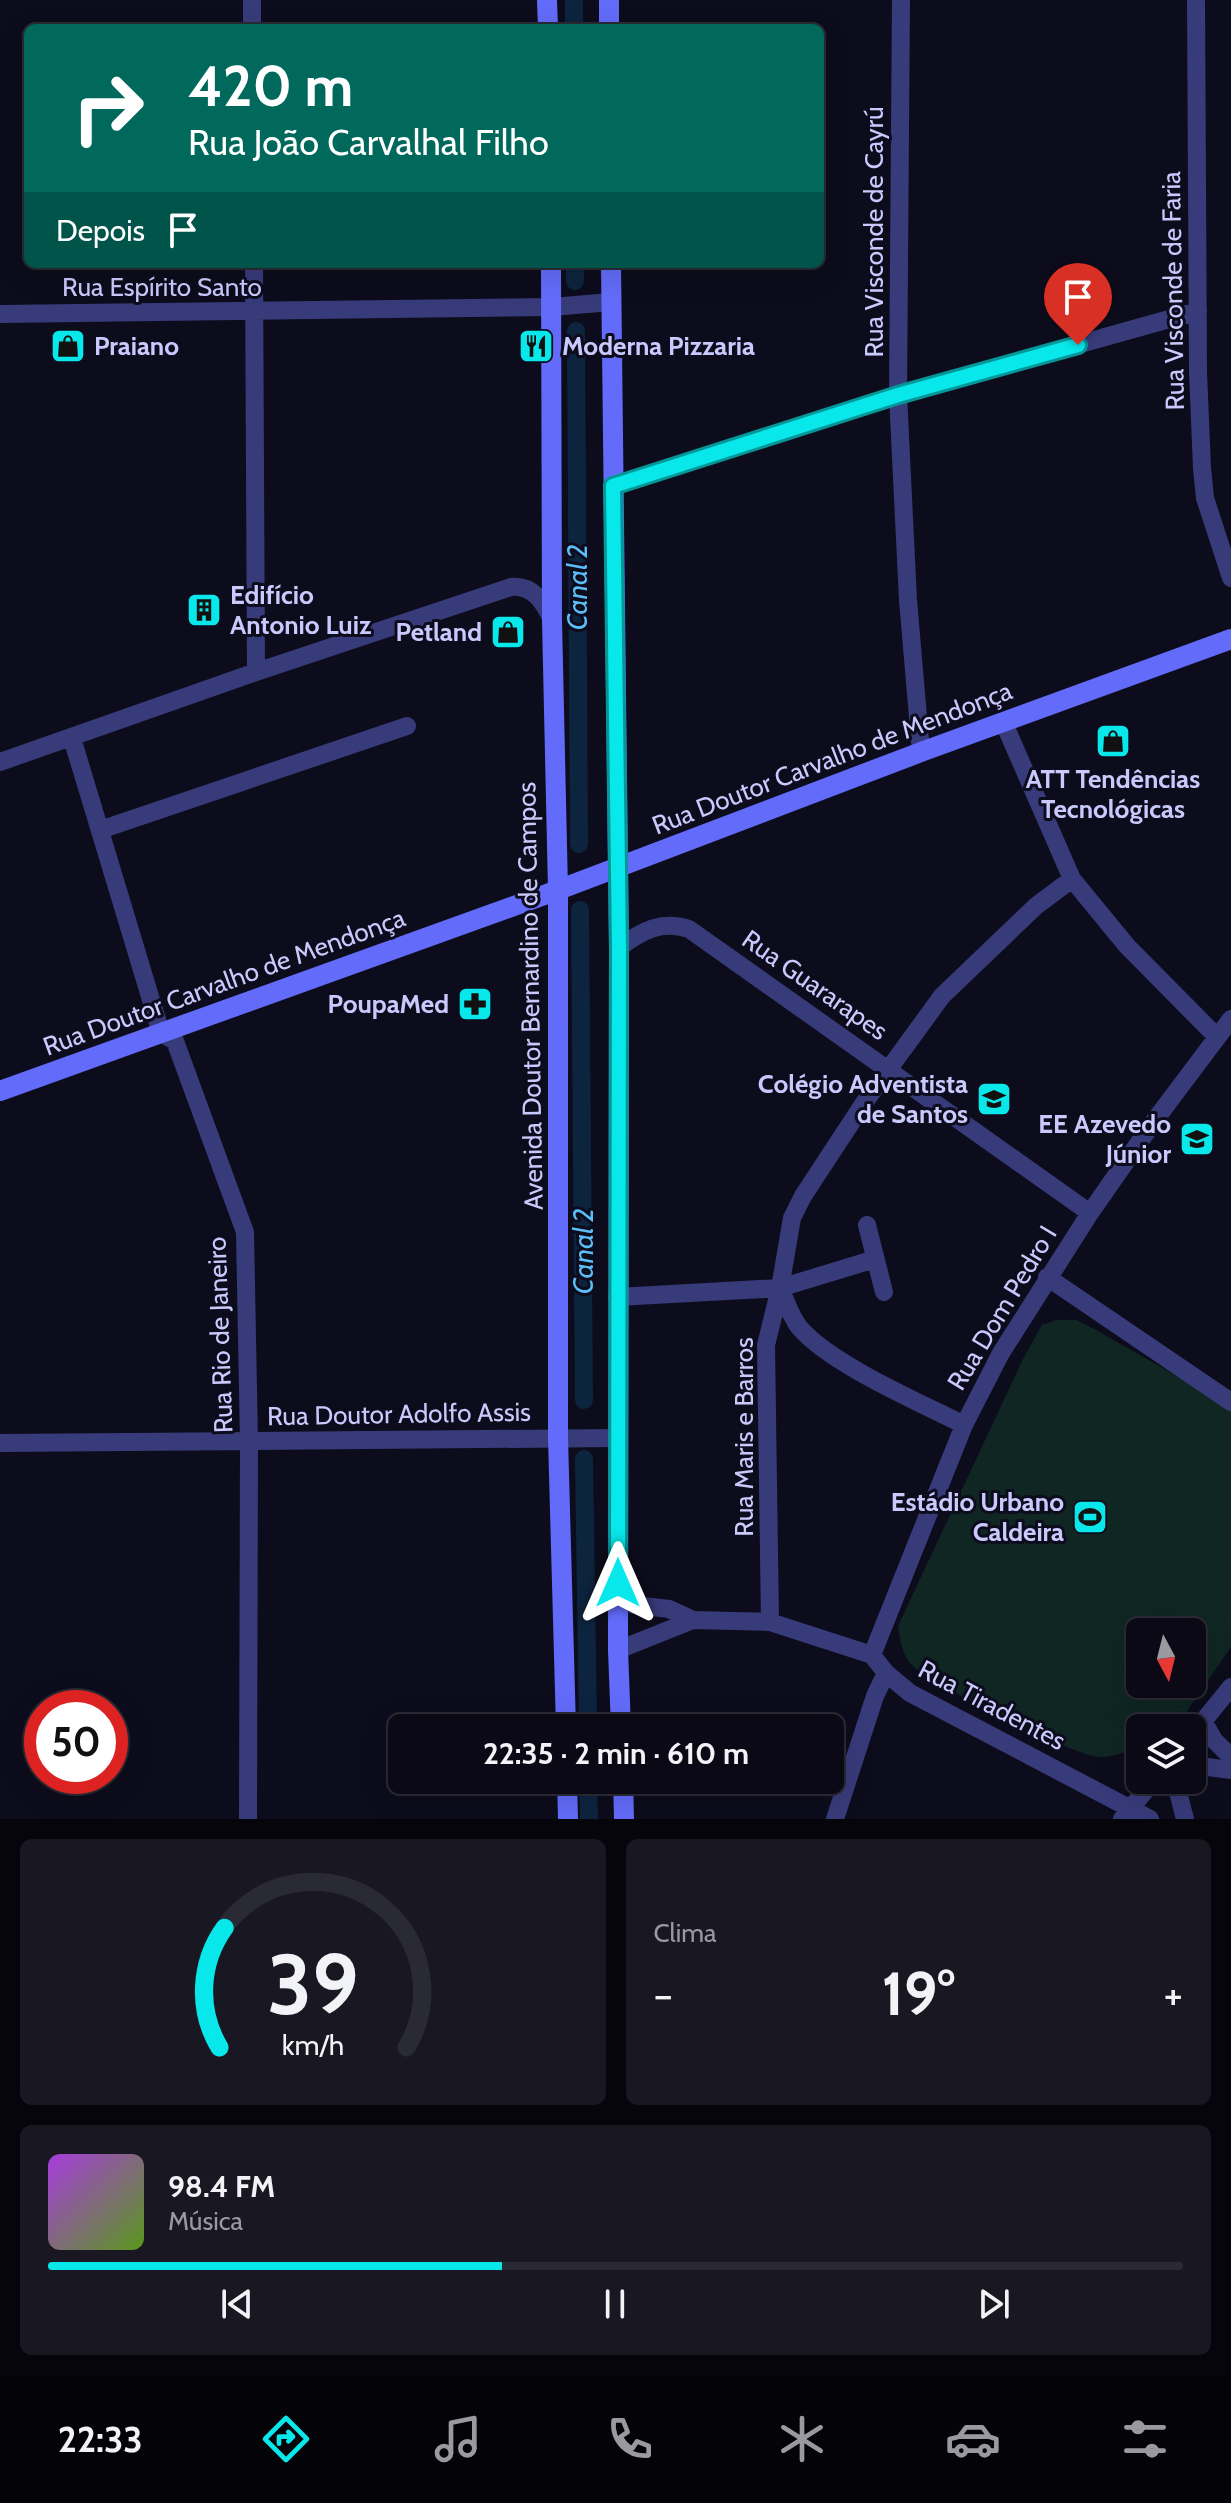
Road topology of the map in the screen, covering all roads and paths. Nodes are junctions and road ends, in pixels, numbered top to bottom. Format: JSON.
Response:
{"nodes":[{"id":1,"x":252,"y":0,"type":"edge"},
{"id":2,"x":547,"y":0,"type":"edge"},
{"id":3,"x":609,"y":0,"type":"edge"},
{"id":4,"x":901,"y":0,"type":"edge"},
{"id":5,"x":1196,"y":0,"type":"edge"},
{"id":6,"x":252,"y":24,"type":"edge"},
{"id":7,"x":548,"y":24,"type":"edge"},
{"id":8,"x":609,"y":24,"type":"edge"},
{"id":9,"x":254,"y":268,"type":"edge"},
{"id":10,"x":551,"y":268,"type":"edge"},
{"id":11,"x":611,"y":268,"type":"edge"},
{"id":12,"x":611,"y":302,"type":"junction"},
{"id":13,"x":552,"y":307,"type":"junction"},
{"id":14,"x":1198,"y":311,"type":"junction"},
{"id":15,"x":254,"y":313,"type":"junction"},
{"id":16,"x":0,"y":314,"type":"edge"},
{"id":17,"x":898,"y":395,"type":"junction"},
{"id":18,"x":613,"y":486,"type":"junction"},
{"id":19,"x":1231,"y":578,"type":"edge"},
{"id":20,"x":552,"y":620,"type":"junction"},
{"id":21,"x":1231,"y":639,"type":"edge"},
{"id":22,"x":256,"y":672,"type":"junction"},
{"id":23,"x":1003,"y":721,"type":"junction"},
{"id":24,"x":407,"y":726,"type":"dead end"},
{"id":25,"x":72,"y":738,"type":"junction"},
{"id":26,"x":921,"y":752,"type":"junction"},
{"id":27,"x":0,"y":762,"type":"edge"},
{"id":28,"x":100,"y":830,"type":"junction"},
{"id":29,"x":617,"y":866,"type":"junction"},
{"id":30,"x":1072,"y":879,"type":"junction"},
{"id":31,"x":558,"y":890,"type":"junction"},
{"id":32,"x":619,"y":948,"type":"junction"},
{"id":33,"x":1231,"y":1019,"type":"edge"},
{"id":34,"x":161,"y":1033,"type":"junction"},
{"id":35,"x":1217,"y":1037,"type":"junction"},
{"id":36,"x":890,"y":1069,"type":"junction"},
{"id":37,"x":0,"y":1091,"type":"edge"},
{"id":38,"x":1090,"y":1213,"type":"junction"},
{"id":39,"x":867,"y":1225,"type":"dead end"},
{"id":40,"x":875,"y":1259,"type":"junction"},
{"id":41,"x":1047,"y":1277,"type":"junction"},
{"id":42,"x":780,"y":1288,"type":"junction"},
{"id":43,"x":884,"y":1292,"type":"dead end"},
{"id":44,"x":617,"y":1297,"type":"junction"},
{"id":45,"x":1231,"y":1402,"type":"edge"},
{"id":46,"x":964,"y":1425,"type":"junction"},
{"id":47,"x":558,"y":1438,"type":"junction"},
{"id":48,"x":618,"y":1438,"type":"junction"},
{"id":49,"x":249,"y":1442,"type":"junction"},
{"id":50,"x":0,"y":1443,"type":"edge"},
{"id":51,"x":618,"y":1583,"type":"junction"},
{"id":52,"x":693,"y":1620,"type":"junction"},
{"id":53,"x":770,"y":1622,"type":"junction"},
{"id":54,"x":618,"y":1650,"type":"junction"},
{"id":55,"x":872,"y":1655,"type":"junction"},
{"id":56,"x":886,"y":1673,"type":"junction"},
{"id":57,"x":1231,"y":1687,"type":"edge"},
{"id":58,"x":566,"y":1714,"type":"edge"},
{"id":59,"x":620,"y":1714,"type":"edge"},
{"id":60,"x":1206,"y":1718,"type":"edge"},
{"id":61,"x":1206,"y":1734,"type":"edge"},
{"id":62,"x":1231,"y":1757,"type":"edge"},
{"id":63,"x":1206,"y":1767,"type":"edge"},
{"id":64,"x":1231,"y":1770,"type":"edge"},
{"id":65,"x":567,"y":1794,"type":"edge"},
{"id":66,"x":623,"y":1794,"type":"edge"},
{"id":67,"x":1142,"y":1794,"type":"edge"},
{"id":68,"x":1179,"y":1794,"type":"edge"},
{"id":69,"x":1126,"y":1814,"type":"edge"},
{"id":70,"x":248,"y":1819,"type":"edge"},
{"id":71,"x":568,"y":1819,"type":"edge"},
{"id":72,"x":624,"y":1819,"type":"edge"},
{"id":73,"x":835,"y":1819,"type":"edge"},
{"id":74,"x":1150,"y":1819,"type":"edge"},
{"id":75,"x":1185,"y":1819,"type":"edge"}],
"edges":[{"from":1,"to":6,"type":"street"},
{"from":2,"to":7,"type":"main road"},
{"from":3,"to":8,"type":"main road"},
{"from":4,"to":17,"type":"street","name":"Rua Visconde de Cayrú"},
{"from":5,"to":14,"type":"street","name":"Rua Visconde de Faria"},
{"from":9,"to":15,"type":"street"},
{"from":10,"to":13,"type":"main road","name":"Avenida Doutor Bernardino de Campos"},
{"from":11,"to":12,"type":"main road"},
{"from":12,"to":13,"type":"street","name":"Rua Espírito Santo"},
{"from":12,"to":18,"type":"main road"},
{"from":13,"to":15,"type":"street","name":"Rua Espírito Santo"},
{"from":13,"to":20,"type":"main road","name":"Avenida Doutor Bernardino de Campos"},
{"from":14,"to":17,"type":"street"},
{"from":14,"to":19,"type":"street","name":"Rua Visconde de Faria"},
{"from":15,"to":16,"type":"street","name":"Rua Espírito Santo"},
{"from":15,"to":22,"type":"street"},
{"from":17,"to":18,"type":"street"},
{"from":17,"to":26,"type":"street","name":"Rua Visconde de Cayrú"},
{"from":18,"to":29,"type":"main road"},
{"from":20,"to":22,"type":"street"},
{"from":20,"to":31,"type":"main road","name":"Avenida Doutor Bernardino de Campos"},
{"from":21,"to":23,"type":"main road","name":"Rua Doutor Carvalho de Mendonça"},
{"from":22,"to":25,"type":"street"},
{"from":23,"to":26,"type":"main road","name":"Rua Doutor Carvalho de Mendonça"},
{"from":23,"to":30,"type":"street"},
{"from":24,"to":28,"type":"street"},
{"from":25,"to":27,"type":"street"},
{"from":25,"to":28,"type":"street","name":"Rua Rio de Janeiro"},
{"from":26,"to":29,"type":"main road","name":"Rua Doutor Carvalho de Mendonça"},
{"from":28,"to":34,"type":"street","name":"Rua Rio de Janeiro"},
{"from":29,"to":31,"type":"main road","name":"Rua Doutor Carvalho de Mendonça"},
{"from":29,"to":32,"type":"main road"},
{"from":30,"to":35,"type":"street"},
{"from":30,"to":36,"type":"street","name":"Rua Maris e Barros"},
{"from":31,"to":34,"type":"main road","name":"Rua Doutor Carvalho de Mendonça"},
{"from":31,"to":47,"type":"main road","name":"Avenida Doutor Bernardino de Campos"},
{"from":32,"to":36,"type":"street","name":"Rua Guararapes"},
{"from":32,"to":44,"type":"main road"},
{"from":33,"to":35,"type":"street","name":"Rua Dom Pedro I"},
{"from":34,"to":37,"type":"main road","name":"Rua Doutor Carvalho de Mendonça"},
{"from":34,"to":49,"type":"street","name":"Rua Rio de Janeiro"},
{"from":35,"to":38,"type":"street","name":"Rua Dom Pedro I"},
{"from":36,"to":38,"type":"street","name":"Rua Guararapes"},
{"from":36,"to":42,"type":"street","name":"Rua Maris e Barros"},
{"from":38,"to":41,"type":"street","name":"Rua Dom Pedro I"},
{"from":39,"to":40,"type":"street"},
{"from":40,"to":42,"type":"street"},
{"from":40,"to":43,"type":"street"},
{"from":41,"to":45,"type":"street"},
{"from":41,"to":46,"type":"street","name":"Rua Dom Pedro I"},
{"from":42,"to":44,"type":"street"},
{"from":42,"to":46,"type":"street"},
{"from":42,"to":53,"type":"street","name":"Rua Maris e Barros"},
{"from":44,"to":48,"type":"main road"},
{"from":46,"to":55,"type":"street","name":"Rua Dom Pedro I"},
{"from":47,"to":48,"type":"street","name":"Rua Doutor Adolfo Assis"},
{"from":47,"to":49,"type":"street","name":"Rua Doutor Adolfo Assis"},
{"from":47,"to":58,"type":"main road","name":"Avenida Doutor Bernardino de Campos"},
{"from":48,"to":51,"type":"main road"},
{"from":49,"to":50,"type":"street","name":"Rua Doutor Adolfo Assis"},
{"from":49,"to":70,"type":"street","name":"Rua Rio de Janeiro"},
{"from":51,"to":52,"type":"street"},
{"from":51,"to":54,"type":"main road"},
{"from":52,"to":53,"type":"street"},
{"from":52,"to":54,"type":"street"},
{"from":53,"to":55,"type":"street"},
{"from":54,"to":59,"type":"main road"},
{"from":55,"to":56,"type":"street","name":"Rua Tiradentes"},
{"from":56,"to":69,"type":"street","name":"Rua Tiradentes"},
{"from":56,"to":73,"type":"street"},
{"from":57,"to":60,"type":"street"},
{"from":61,"to":62,"type":"street"},
{"from":63,"to":64,"type":"street"},
{"from":65,"to":71,"type":"main road"},
{"from":66,"to":72,"type":"main road"},
{"from":67,"to":69,"type":"street"},
{"from":68,"to":75,"type":"street"},
{"from":69,"to":74,"type":"street","name":"Rua Tiradentes"}]}
